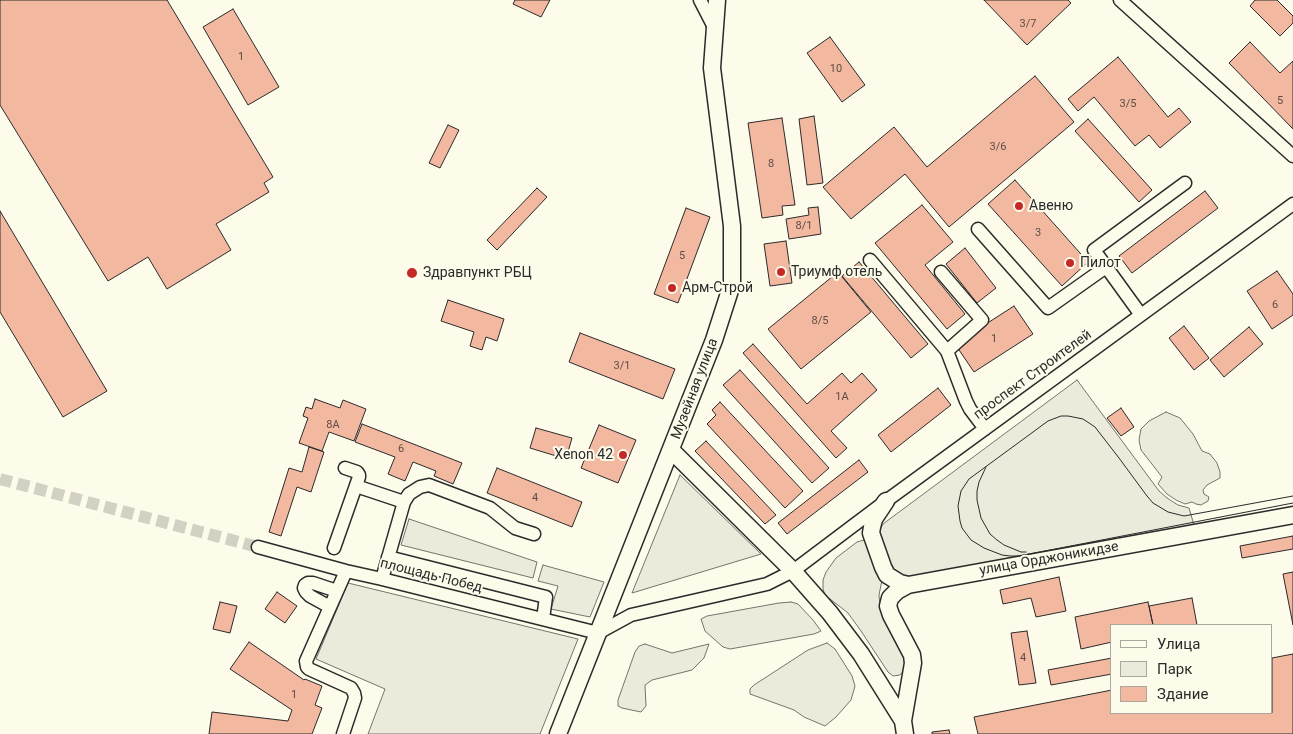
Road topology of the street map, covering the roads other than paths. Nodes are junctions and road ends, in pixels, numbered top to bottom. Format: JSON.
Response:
{"nodes":[{"id":1,"x":700,"y":0,"type":"edge"},
{"id":2,"x":717,"y":0,"type":"edge"},
{"id":3,"x":723,"y":0,"type":"edge"},
{"id":4,"x":1120,"y":0,"type":"edge"},
{"id":5,"x":716,"y":29,"type":"junction"},
{"id":6,"x":1293,"y":156,"type":"edge"},
{"id":7,"x":1185,"y":183,"type":"dead end"},
{"id":8,"x":1293,"y":204,"type":"edge"},
{"id":9,"x":978,"y":229,"type":"dead end"},
{"id":10,"x":870,"y":260,"type":"dead end"},
{"id":11,"x":1106,"y":267,"type":"junction"},
{"id":12,"x":942,"y":272,"type":"dead end"},
{"id":13,"x":1141,"y":315,"type":"junction"},
{"id":14,"x":947,"y":351,"type":"junction"},
{"id":15,"x":985,"y":428,"type":"junction"},
{"id":16,"x":671,"y":450,"type":"junction"},
{"id":17,"x":345,"y":468,"type":"dead end"},
{"id":18,"x":356,"y":486,"type":"junction"},
{"id":19,"x":886,"y":501,"type":"junction"},
{"id":20,"x":404,"y":502,"type":"junction"},
{"id":21,"x":1293,"y":514,"type":"edge"},
{"id":22,"x":534,"y":534,"type":"dead end"},
{"id":23,"x":258,"y":547,"type":"tunnel mouth"},
{"id":24,"x":334,"y":548,"type":"dead end"},
{"id":25,"x":388,"y":557,"type":"junction"},
{"id":26,"x":346,"y":571,"type":"junction"},
{"id":27,"x":793,"y":571,"type":"junction"},
{"id":28,"x":382,"y":579,"type":"junction"},
{"id":29,"x":908,"y":585,"type":"junction"},
{"id":30,"x":337,"y":591,"type":"junction"},
{"id":31,"x":330,"y":607,"type":"junction"},
{"id":32,"x":543,"y":619,"type":"junction"},
{"id":33,"x":598,"y":632,"type":"junction"},
{"id":34,"x":904,"y":727,"type":"edge"},
{"id":35,"x":343,"y":734,"type":"edge"},
{"id":36,"x":558,"y":734,"type":"edge"}],
"edges":[{"from":1,"to":5,"type":"street"},
{"from":2,"to":5,"type":"main road"},
{"from":3,"to":5,"type":"main road"},
{"from":4,"to":6,"type":"street"},
{"from":5,"to":16,"type":"main road","name":"Музейная улица"},
{"from":7,"to":11,"type":"street"},
{"from":8,"to":13,"type":"street","name":"проспект Строителей"},
{"from":9,"to":11,"type":"street"},
{"from":10,"to":14,"type":"street"},
{"from":11,"to":13,"type":"street"},
{"from":12,"to":14,"type":"street"},
{"from":13,"to":15,"type":"street","name":"проспект Строителей"},
{"from":14,"to":15,"type":"street"},
{"from":15,"to":19,"type":"street","name":"проспект Строителей"},
{"from":16,"to":27,"type":"main road"},
{"from":16,"to":33,"type":"main road","name":"Музейная улица"},
{"from":17,"to":18,"type":"street"},
{"from":18,"to":20,"type":"street"},
{"from":18,"to":24,"type":"street"},
{"from":19,"to":27,"type":"street","name":"проспект Строителей"},
{"from":19,"to":29,"type":"main road"},
{"from":20,"to":22,"type":"street"},
{"from":20,"to":25,"type":"street"},
{"from":21,"to":29,"type":"main road","name":"улица Орджоникидзе"},
{"from":23,"to":26,"type":"street","name":"площадь Побед"},
{"from":25,"to":28,"type":"street"},
{"from":25,"to":32,"type":"street"},
{"from":26,"to":28,"type":"street","name":"площадь Побед"},
{"from":26,"to":30,"type":"street"},
{"from":27,"to":33,"type":"street","name":"проспект Строителей"},
{"from":27,"to":34,"type":"main road"},
{"from":28,"to":32,"type":"street","name":"площадь Побед"},
{"from":29,"to":34,"type":"main road"},
{"from":30,"to":31,"type":"street"},
{"from":30,"to":31,"type":"street"},
{"from":31,"to":35,"type":"street"},
{"from":32,"to":33,"type":"street","name":"площадь Побед"},
{"from":33,"to":36,"type":"main road","name":"Музейная улица"}]}
